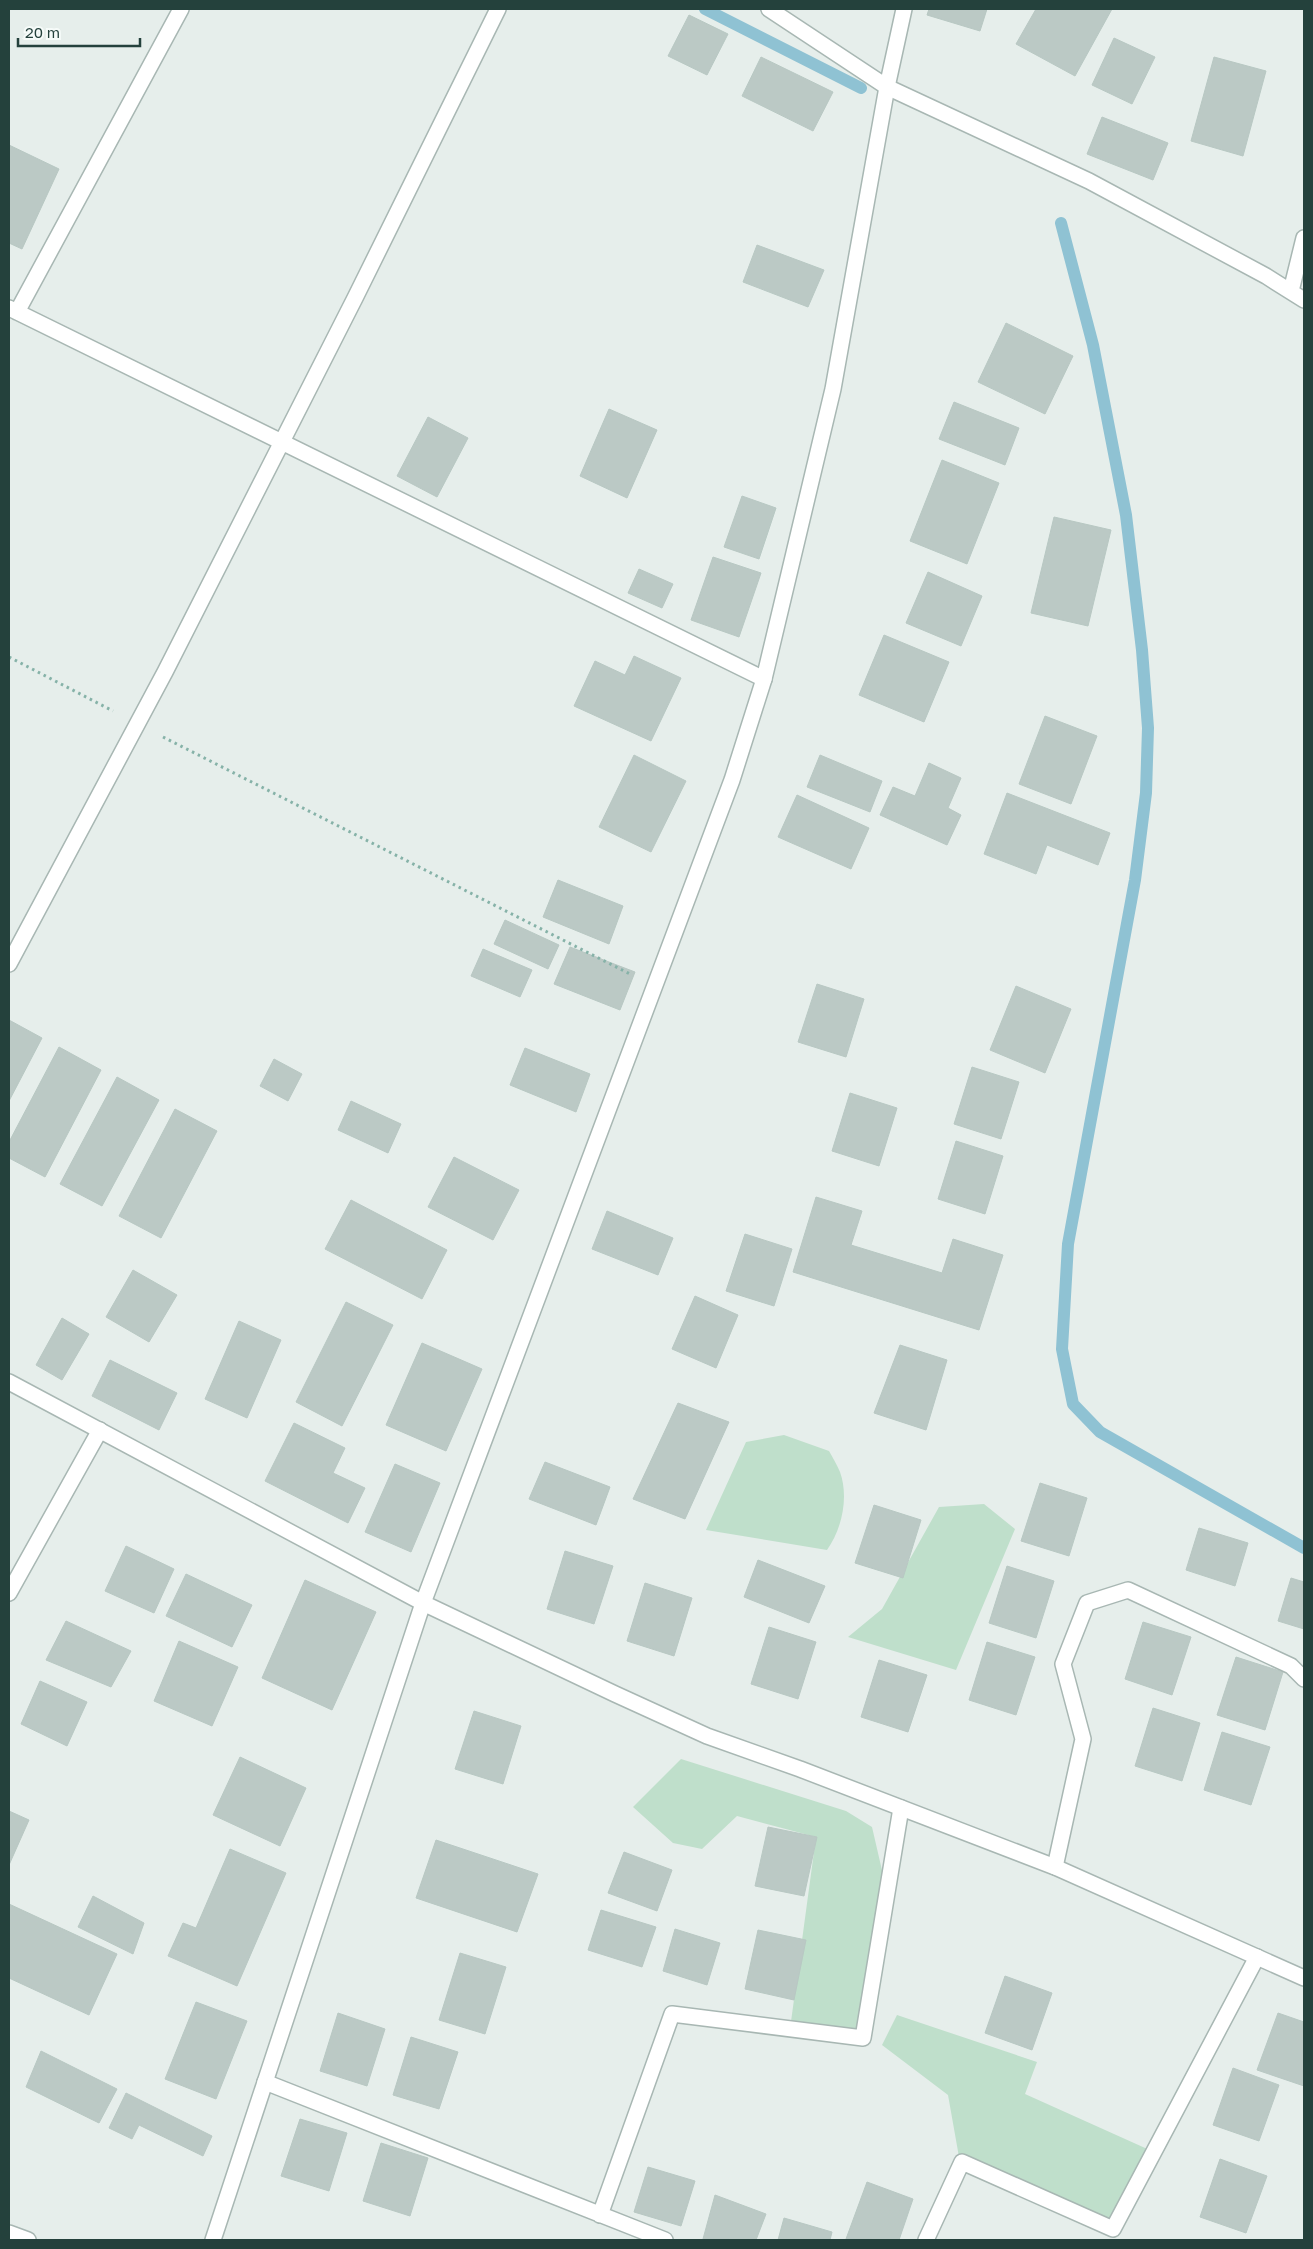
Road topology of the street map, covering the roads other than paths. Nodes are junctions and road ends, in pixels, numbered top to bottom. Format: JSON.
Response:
{"nodes":[{"id":1,"x":181,"y":9,"type":"edge"},
{"id":2,"x":498,"y":9,"type":"edge"},
{"id":3,"x":769,"y":9,"type":"edge"},
{"id":4,"x":904,"y":9,"type":"edge"},
{"id":5,"x":887,"y":87,"type":"junction"},
{"id":6,"x":1304,"y":238,"type":"edge"},
{"id":7,"x":1290,"y":291,"type":"junction"},
{"id":8,"x":1304,"y":300,"type":"edge"},
{"id":9,"x":13,"y":310,"type":"edge"},
{"id":10,"x":283,"y":441,"type":"junction"},
{"id":11,"x":764,"y":679,"type":"junction"},
{"id":12,"x":9,"y":964,"type":"edge"},
{"id":13,"x":9,"y":1382,"type":"edge"},
{"id":14,"x":100,"y":1430,"type":"junction"},
{"id":15,"x":9,"y":1593,"type":"edge"},
{"id":16,"x":423,"y":1603,"type":"junction"},
{"id":17,"x":1304,"y":1679,"type":"edge"},
{"id":18,"x":902,"y":1808,"type":"junction"},
{"id":19,"x":1056,"y":1867,"type":"junction"},
{"id":20,"x":1257,"y":1957,"type":"junction"},
{"id":21,"x":1304,"y":1978,"type":"edge"},
{"id":22,"x":265,"y":2082,"type":"junction"},
{"id":23,"x":600,"y":2214,"type":"junction"},
{"id":24,"x":9,"y":2233,"type":"edge"},
{"id":25,"x":28,"y":2240,"type":"edge"},
{"id":26,"x":213,"y":2240,"type":"edge"},
{"id":27,"x":666,"y":2240,"type":"edge"},
{"id":28,"x":926,"y":2240,"type":"edge"}],
"edges":[{"from":1,"to":9,"type":"street"},
{"from":2,"to":10,"type":"street"},
{"from":3,"to":5,"type":"street"},
{"from":4,"to":5,"type":"street"},
{"from":5,"to":7,"type":"street"},
{"from":5,"to":11,"type":"street"},
{"from":6,"to":7,"type":"street"},
{"from":7,"to":8,"type":"street"},
{"from":9,"to":10,"type":"street"},
{"from":10,"to":11,"type":"street"},
{"from":10,"to":12,"type":"street"},
{"from":11,"to":16,"type":"street"},
{"from":13,"to":14,"type":"street"},
{"from":14,"to":15,"type":"street"},
{"from":14,"to":16,"type":"street"},
{"from":16,"to":18,"type":"street"},
{"from":16,"to":22,"type":"street"},
{"from":17,"to":19,"type":"street"},
{"from":18,"to":19,"type":"street"},
{"from":18,"to":23,"type":"street"},
{"from":19,"to":20,"type":"street"},
{"from":20,"to":21,"type":"street"},
{"from":20,"to":28,"type":"street"},
{"from":22,"to":23,"type":"street"},
{"from":22,"to":26,"type":"street"},
{"from":23,"to":27,"type":"street"},
{"from":24,"to":25,"type":"street"}]}
